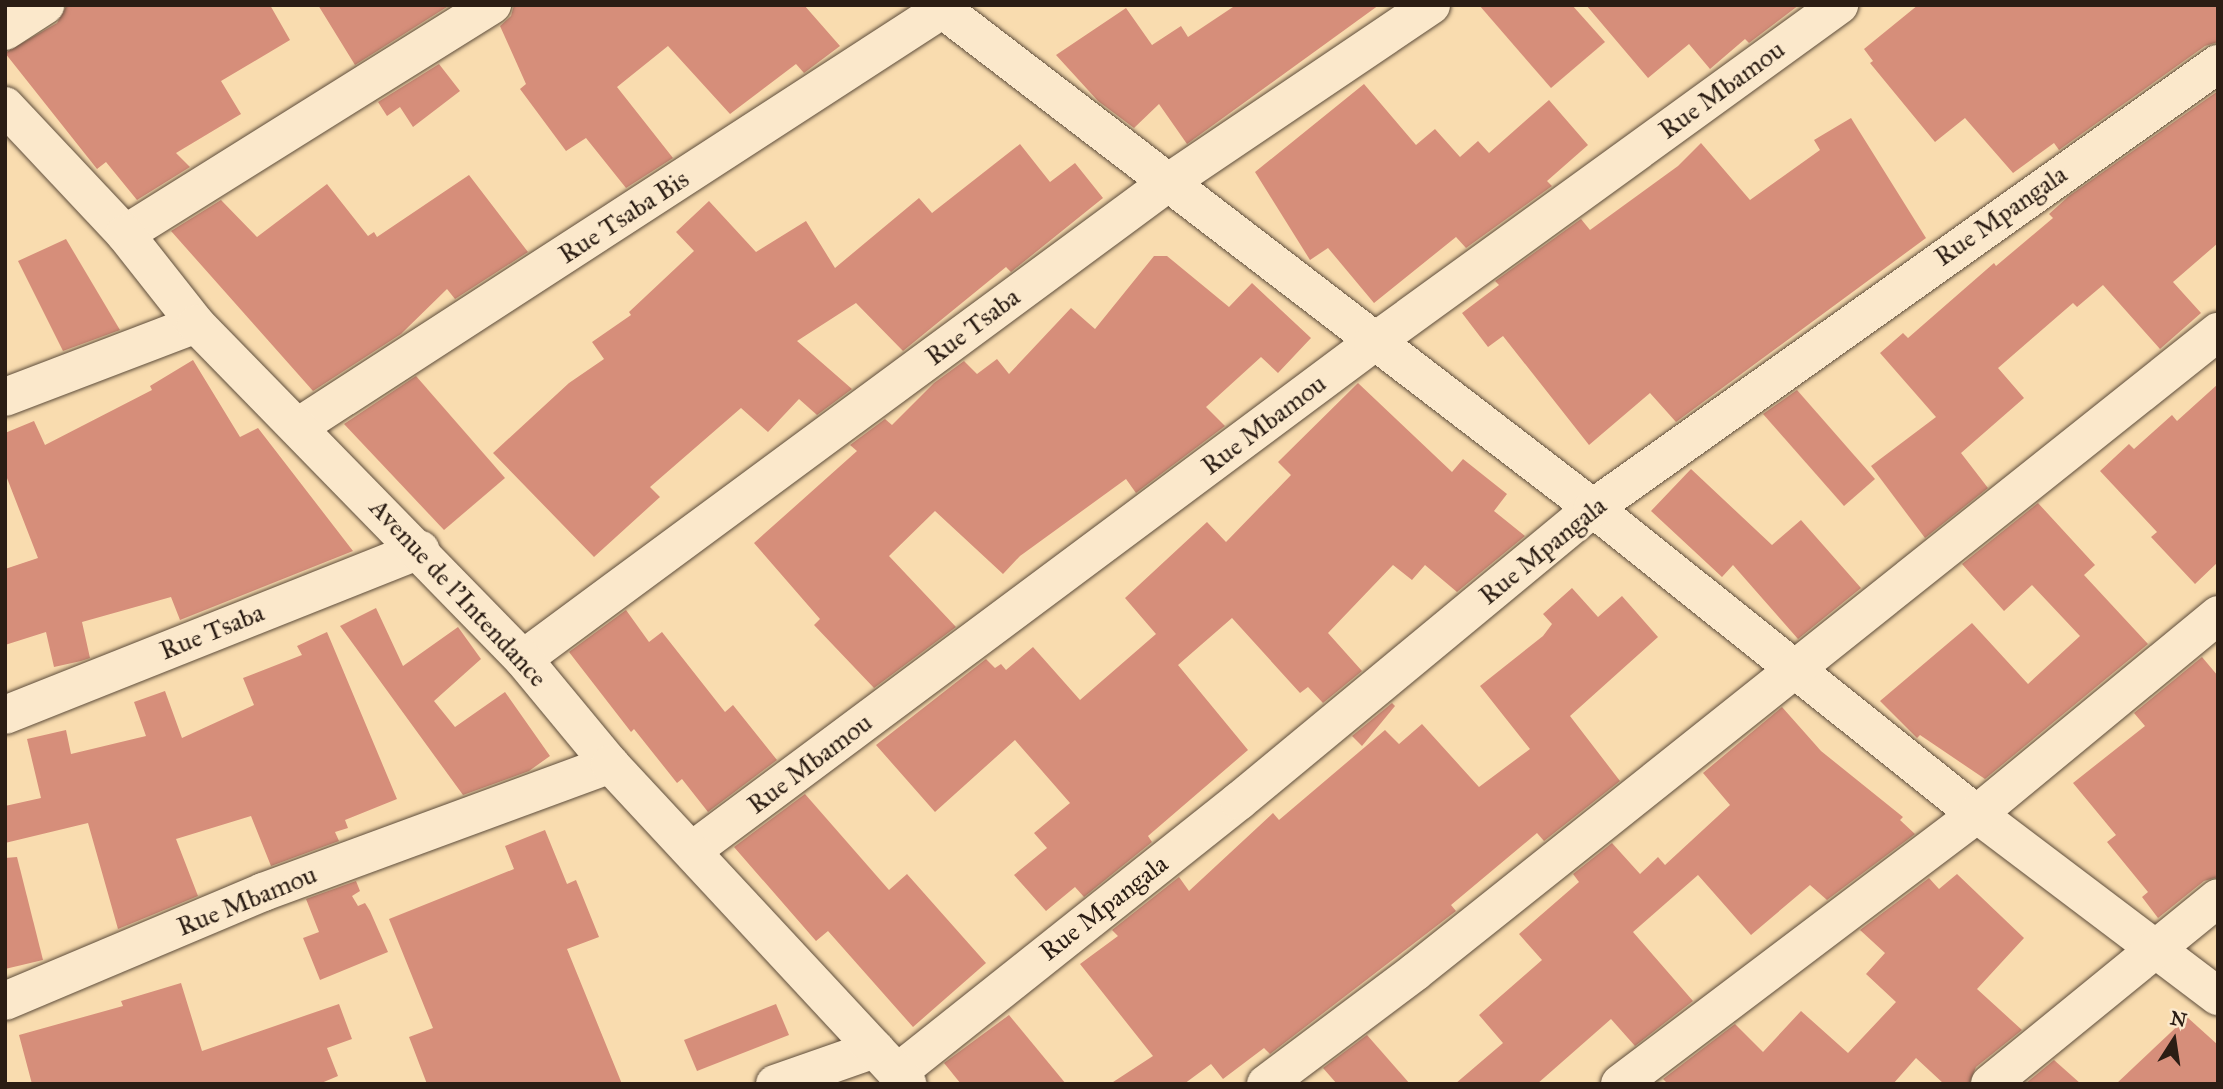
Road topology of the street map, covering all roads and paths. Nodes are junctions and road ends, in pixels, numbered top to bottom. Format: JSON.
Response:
{"nodes":[{"id":1,"x":45,"y":5,"type":"edge"},
{"id":2,"x":492,"y":5,"type":"edge"},
{"id":3,"x":1431,"y":5,"type":"edge"},
{"id":4,"x":1839,"y":5,"type":"edge"},
{"id":5,"x":943,"y":7,"type":"edge"},
{"id":6,"x":5,"y":31,"type":"edge"},
{"id":7,"x":2218,"y":64,"type":"edge"},
{"id":8,"x":5,"y":106,"type":"edge"},
{"id":9,"x":1169,"y":182,"type":"junction"},
{"id":10,"x":125,"y":234,"type":"junction"},
{"id":11,"x":196,"y":324,"type":"junction"},
{"id":12,"x":2218,"y":332,"type":"edge"},
{"id":13,"x":1373,"y":343,"type":"junction"},
{"id":14,"x":5,"y":397,"type":"edge"},
{"id":15,"x":298,"y":427,"type":"junction"},
{"id":16,"x":1593,"y":509,"type":"junction"},
{"id":17,"x":420,"y":550,"type":"junction"},
{"id":18,"x":2218,"y":615,"type":"edge"},
{"id":19,"x":523,"y":659,"type":"junction"},
{"id":20,"x":1794,"y":666,"type":"junction"},
{"id":21,"x":5,"y":715,"type":"edge"},
{"id":22,"x":610,"y":764,"type":"junction"},
{"id":23,"x":1977,"y":814,"type":"junction"},
{"id":24,"x":693,"y":850,"type":"junction"},
{"id":25,"x":2218,"y":898,"type":"edge"},
{"id":26,"x":2156,"y":947,"type":"junction"},
{"id":27,"x":2218,"y":996,"type":"edge"},
{"id":28,"x":5,"y":1001,"type":"edge"},
{"id":29,"x":895,"y":1072,"type":"edge"},
{"id":30,"x":775,"y":1084,"type":"edge"},
{"id":31,"x":1266,"y":1084,"type":"edge"},
{"id":32,"x":1620,"y":1084,"type":"edge"},
{"id":33,"x":1990,"y":1084,"type":"edge"}],
"edges":[{"from":1,"to":6,"type":"street"},
{"from":2,"to":10,"type":"street"},
{"from":3,"to":9,"type":"street","name":"Rue Tsaba"},
{"from":4,"to":13,"type":"street","name":"Rue Mbamou"},
{"from":5,"to":9,"type":"street"},
{"from":5,"to":15,"type":"street","name":"Rue Tsaba Bis"},
{"from":7,"to":16,"type":"street","name":"Rue Mpangala"},
{"from":8,"to":10,"type":"street","name":"Avenue de l'Intendance"},
{"from":9,"to":13,"type":"street"},
{"from":9,"to":19,"type":"street","name":"Rue Tsaba"},
{"from":10,"to":11,"type":"street","name":"Avenue de l'Intendance"},
{"from":11,"to":14,"type":"street"},
{"from":11,"to":15,"type":"street","name":"Avenue de l'Intendance"},
{"from":12,"to":20,"type":"street"},
{"from":13,"to":16,"type":"street"},
{"from":13,"to":24,"type":"street","name":"Rue Mbamou"},
{"from":15,"to":17,"type":"street","name":"Avenue de l'Intendance"},
{"from":16,"to":20,"type":"street"},
{"from":16,"to":29,"type":"street","name":"Rue Mpangala"},
{"from":17,"to":19,"type":"street","name":"Avenue de l'Intendance"},
{"from":17,"to":21,"type":"street","name":"Rue Tsaba"},
{"from":18,"to":23,"type":"street"},
{"from":19,"to":22,"type":"street","name":"Avenue de l'Intendance"},
{"from":20,"to":23,"type":"street"},
{"from":20,"to":31,"type":"street"},
{"from":22,"to":24,"type":"street","name":"Avenue de l'Intendance"},
{"from":22,"to":28,"type":"street","name":"Rue Mbamou"},
{"from":23,"to":26,"type":"street"},
{"from":23,"to":32,"type":"street"},
{"from":24,"to":29,"type":"street","name":"Avenue de l'Intendance"},
{"from":25,"to":26,"type":"street"},
{"from":26,"to":27,"type":"street"},
{"from":26,"to":33,"type":"street"},
{"from":29,"to":30,"type":"street","name":"Rue Mpangala"}]}
